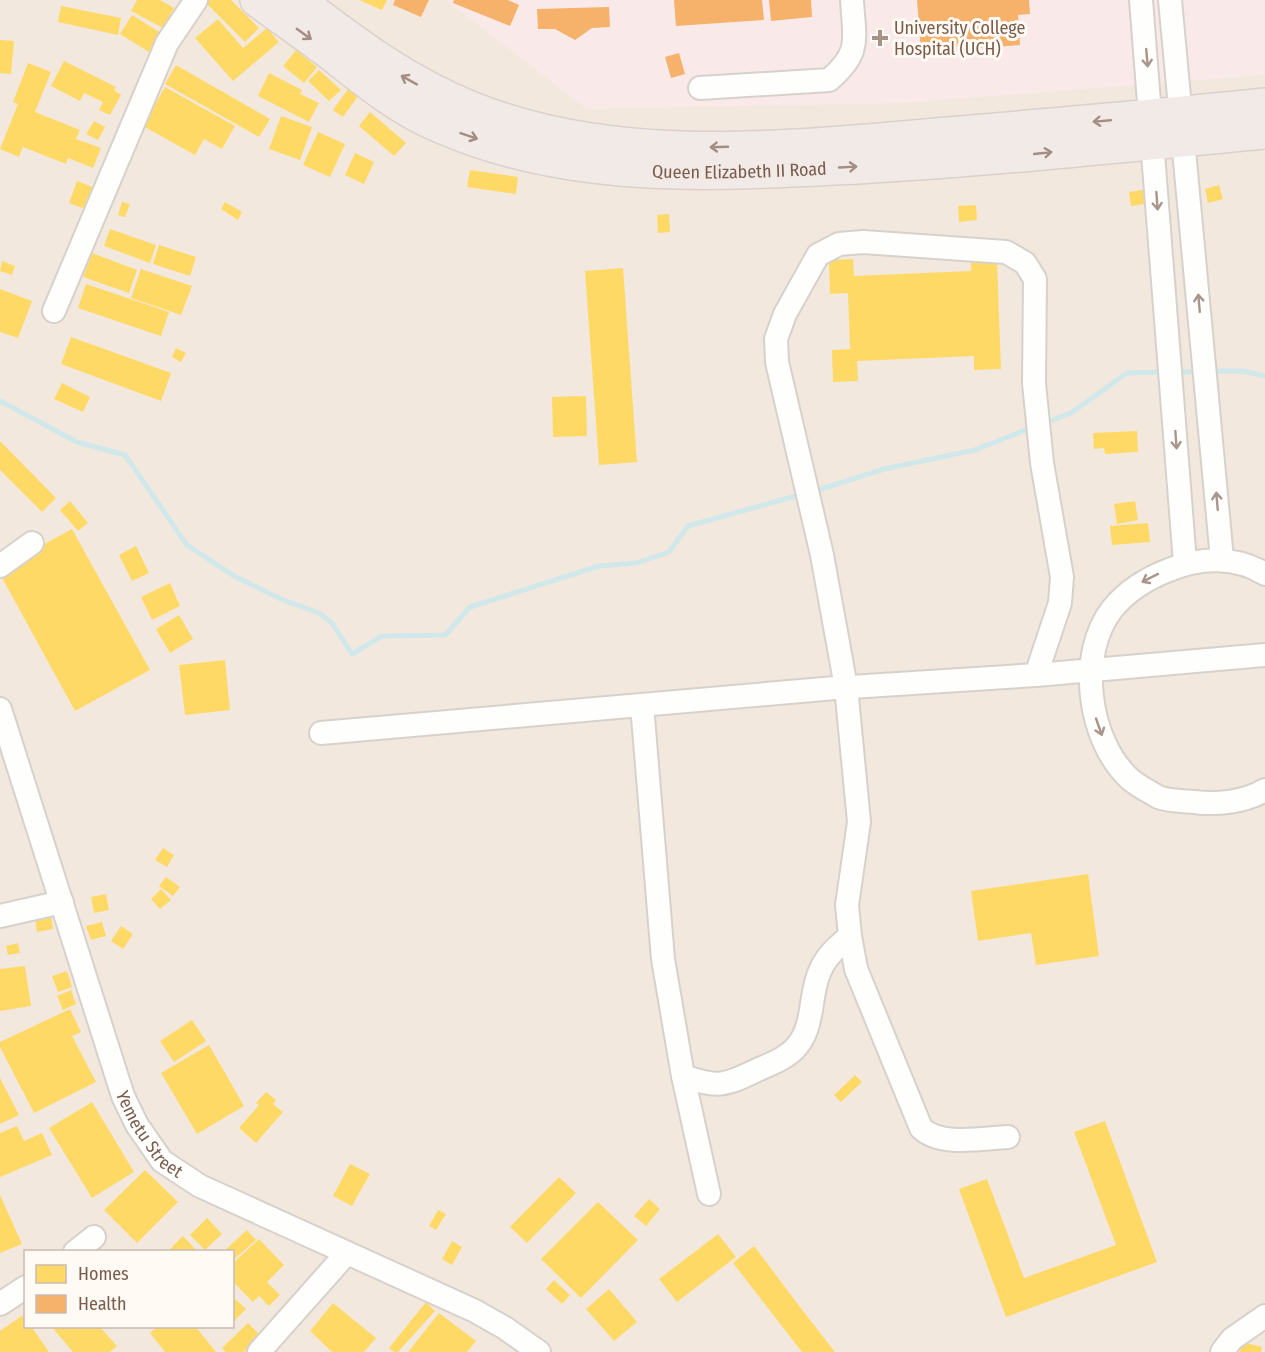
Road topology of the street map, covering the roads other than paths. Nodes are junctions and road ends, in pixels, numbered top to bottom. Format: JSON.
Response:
{"nodes":[{"id":1,"x":196,"y":0,"type":"edge"},
{"id":2,"x":257,"y":0,"type":"edge"},
{"id":3,"x":298,"y":0,"type":"edge"},
{"id":4,"x":852,"y":0,"type":"edge"},
{"id":5,"x":1141,"y":0,"type":"edge"},
{"id":6,"x":1170,"y":0,"type":"edge"},
{"id":7,"x":700,"y":88,"type":"dead end"},
{"id":8,"x":1265,"y":105,"type":"edge"},
{"id":9,"x":1168,"y":128,"type":"junction"},
{"id":10,"x":1265,"y":132,"type":"edge"},
{"id":11,"x":757,"y":159,"type":"junction"},
{"id":12,"x":54,"y":311,"type":"dead end"},
{"id":13,"x":32,"y":543,"type":"dead end"},
{"id":14,"x":1222,"y":559,"type":"junction"},
{"id":15,"x":1185,"y":563,"type":"junction"},
{"id":16,"x":0,"y":566,"type":"edge"},
{"id":17,"x":1265,"y":574,"type":"edge"},
{"id":18,"x":1265,"y":655,"type":"edge"},
{"id":19,"x":1091,"y":670,"type":"junction"},
{"id":20,"x":1036,"y":675,"type":"junction"},
{"id":21,"x":846,"y":687,"type":"junction"},
{"id":22,"x":642,"y":705,"type":"junction"},
{"id":23,"x":0,"y":710,"type":"edge"},
{"id":24,"x":321,"y":733,"type":"dead end"},
{"id":25,"x":1265,"y":790,"type":"edge"},
{"id":26,"x":62,"y":902,"type":"junction"},
{"id":27,"x":0,"y":916,"type":"edge"},
{"id":28,"x":850,"y":936,"type":"junction"},
{"id":29,"x":683,"y":1076,"type":"junction"},
{"id":30,"x":1008,"y":1137,"type":"dead end"},
{"id":31,"x":710,"y":1194,"type":"dead end"},
{"id":32,"x":94,"y":1237,"type":"dead end"},
{"id":33,"x":76,"y":1250,"type":"edge"},
{"id":34,"x":346,"y":1254,"type":"junction"},
{"id":35,"x":24,"y":1288,"type":"edge"},
{"id":36,"x":0,"y":1304,"type":"edge"},
{"id":37,"x":1265,"y":1316,"type":"edge"},
{"id":38,"x":531,"y":1349,"type":"edge"},
{"id":39,"x":259,"y":1352,"type":"edge"},
{"id":40,"x":1221,"y":1352,"type":"edge"}],
"edges":[{"from":1,"to":12,"type":"street"},
{"from":2,"to":11,"type":"highway","name":"Queen Elizabeth II Road","one_way":true},
{"from":11,"to":3,"type":"highway","name":"Queen Elizabeth II Road","one_way":true},
{"from":4,"to":7,"type":"street"},
{"from":5,"to":9,"type":"street","one_way":true},
{"from":6,"to":9,"type":"street"},
{"from":8,"to":9,"type":"highway","name":"Queen Elizabeth II Road"},
{"from":9,"to":10,"type":"highway","name":"Queen Elizabeth II Road"},
{"from":9,"to":11,"type":"highway","name":"Queen Elizabeth II Road"},
{"from":14,"to":9,"type":"street","one_way":true},
{"from":9,"to":15,"type":"street","one_way":true},
{"from":13,"to":16,"type":"street"},
{"from":14,"to":15,"type":"street"},
{"from":14,"to":17,"type":"street"},
{"from":15,"to":19,"type":"street","one_way":true},
{"from":18,"to":19,"type":"street"},
{"from":19,"to":20,"type":"street"},
{"from":19,"to":25,"type":"street","one_way":true},
{"from":20,"to":21,"type":"street"},
{"from":20,"to":21,"type":"street"},
{"from":21,"to":22,"type":"street"},
{"from":21,"to":28,"type":"street"},
{"from":22,"to":24,"type":"street"},
{"from":22,"to":29,"type":"street"},
{"from":23,"to":26,"type":"street","name":"Yemetu Street"},
{"from":26,"to":27,"type":"street"},
{"from":26,"to":34,"type":"street","name":"Yemetu Street"},
{"from":28,"to":29,"type":"street"},
{"from":28,"to":30,"type":"street"},
{"from":29,"to":31,"type":"street"},
{"from":32,"to":33,"type":"street"},
{"from":34,"to":38,"type":"street","name":"Yemetu Street"},
{"from":34,"to":39,"type":"street"},
{"from":35,"to":36,"type":"street"},
{"from":37,"to":40,"type":"street"}]}
